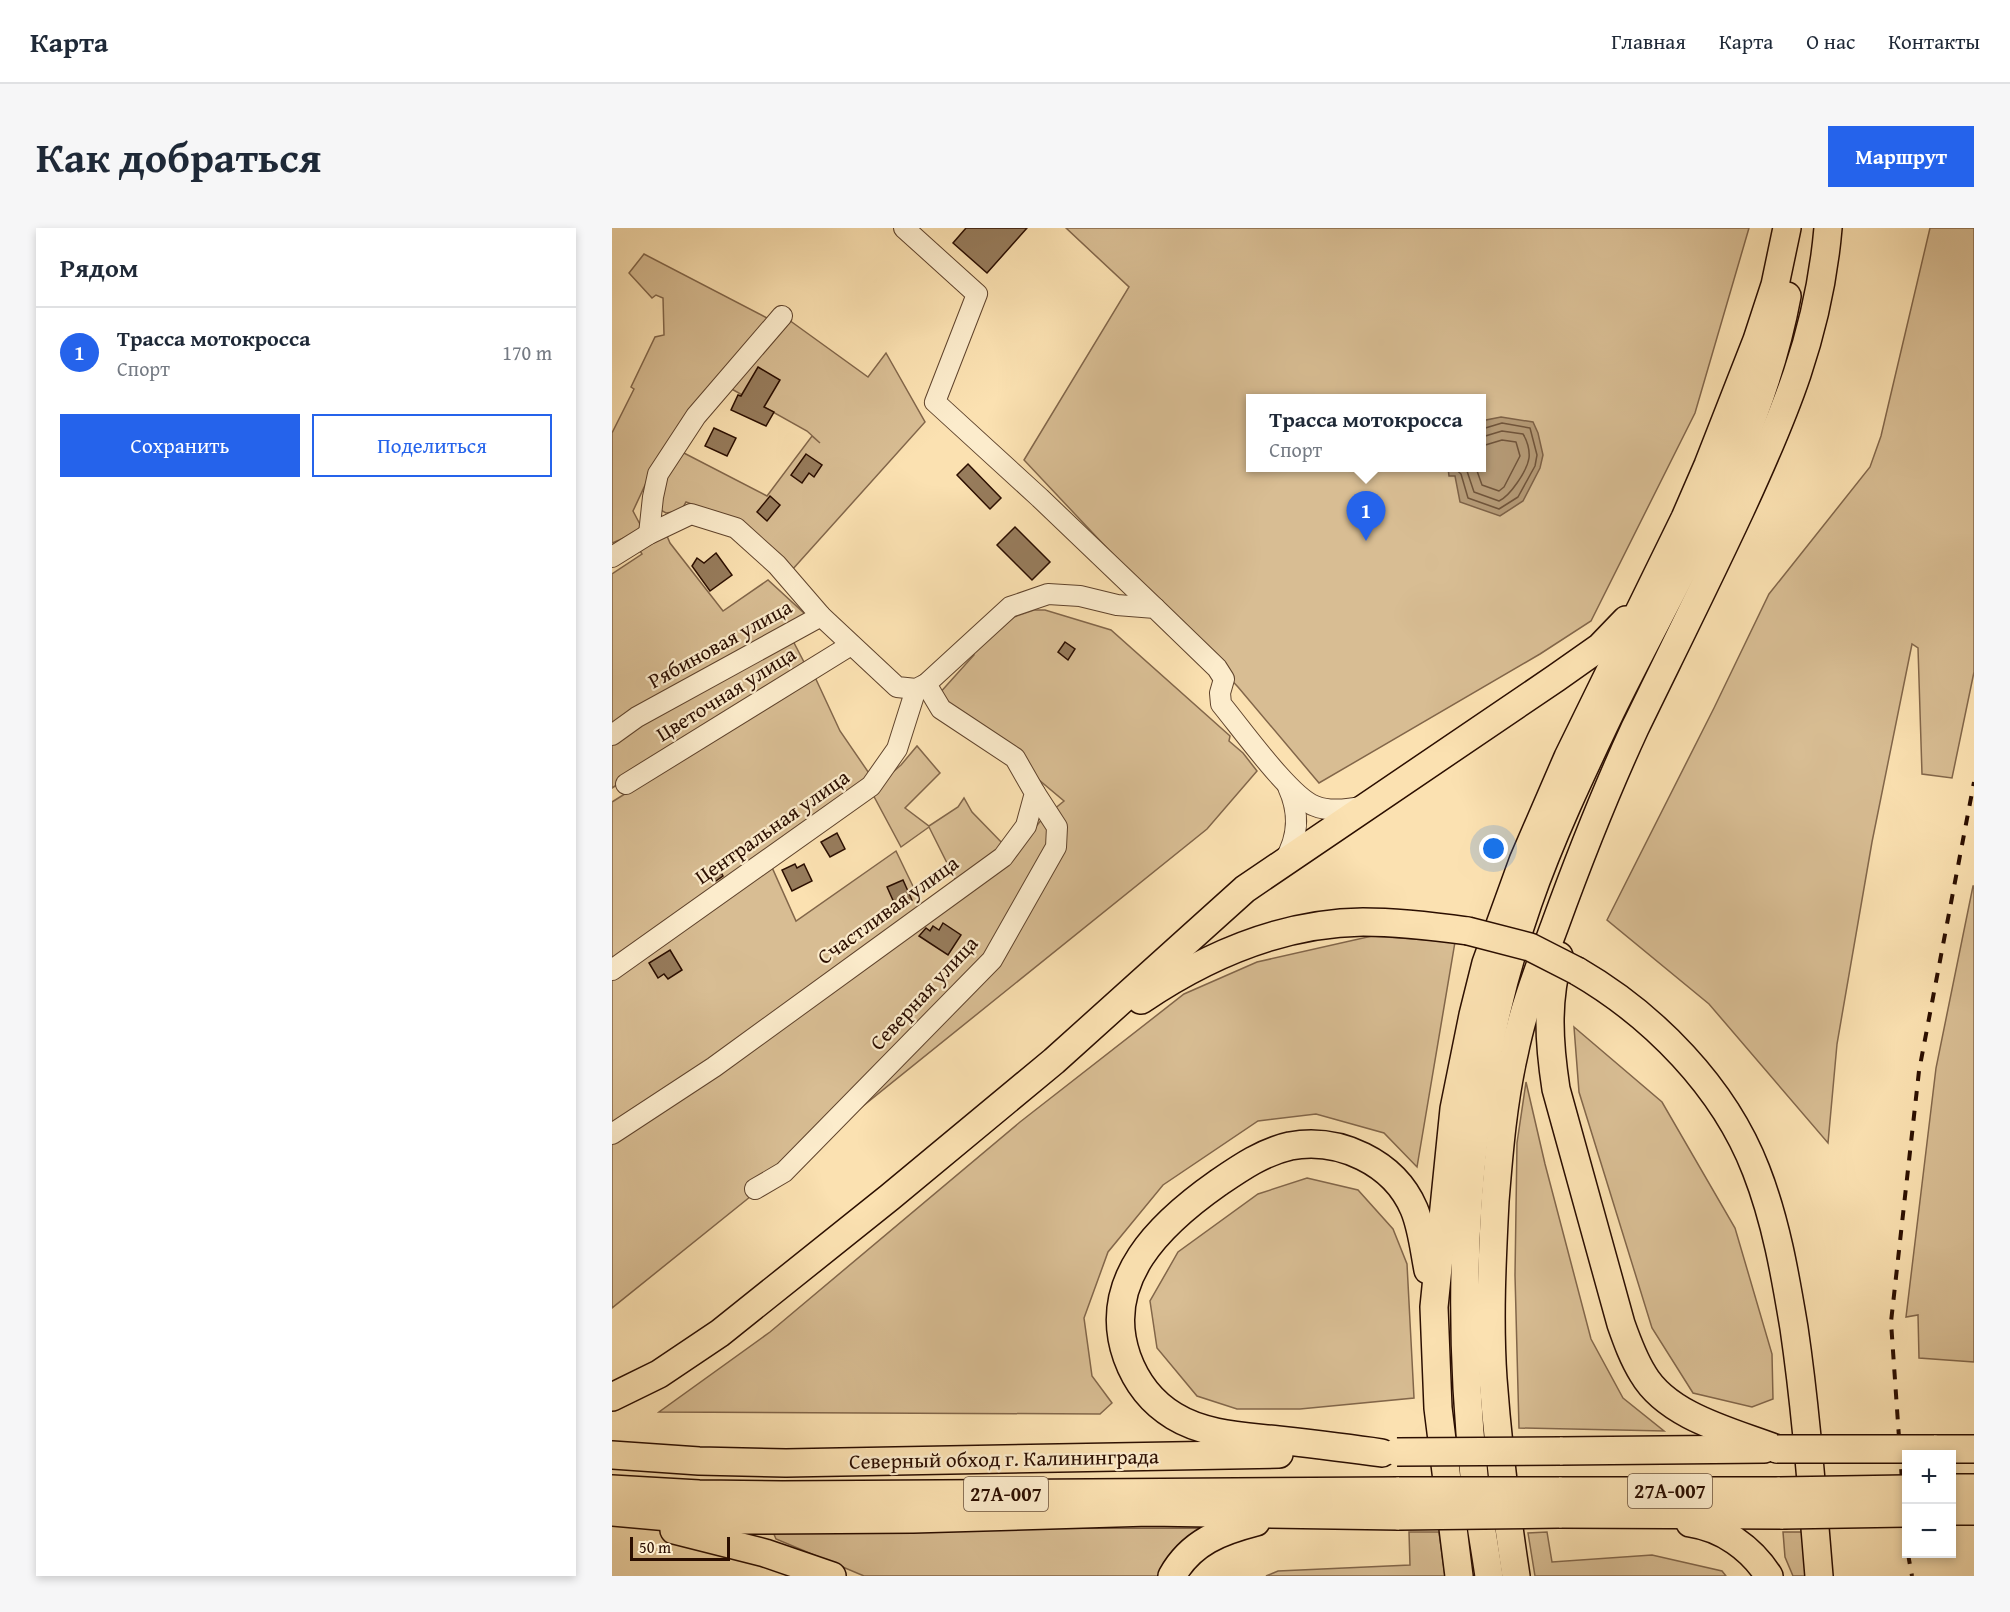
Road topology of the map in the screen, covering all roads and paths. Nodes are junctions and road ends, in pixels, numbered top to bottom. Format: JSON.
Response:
{"nodes":[{"id":1,"x":904,"y":228,"type":"edge"},
{"id":2,"x":1787,"y":228,"type":"edge"},
{"id":3,"x":1796,"y":228,"type":"edge"},
{"id":4,"x":1828,"y":228,"type":"edge"},
{"id":5,"x":782,"y":316,"type":"dead end"},
{"id":6,"x":649,"y":534,"type":"junction"},
{"id":7,"x":612,"y":556,"type":"edge"},
{"id":8,"x":1646,"y":597,"type":"junction"},
{"id":9,"x":1155,"y":608,"type":"junction"},
{"id":10,"x":821,"y":616,"type":"junction"},
{"id":11,"x":851,"y":645,"type":"junction"},
{"id":12,"x":921,"y":687,"type":"junction"},
{"id":13,"x":612,"y":735,"type":"edge"},
{"id":14,"x":626,"y":784,"type":"dead end"},
{"id":15,"x":1287,"y":784,"type":"junction"},
{"id":16,"x":1035,"y":793,"type":"junction"},
{"id":17,"x":1368,"y":805,"type":"junction"},
{"id":18,"x":1584,"y":846,"type":"junction"},
{"id":19,"x":1282,"y":864,"type":"junction"},
{"id":20,"x":612,"y":970,"type":"edge"},
{"id":21,"x":1067,"y":1049,"type":"junction"},
{"id":22,"x":612,"y":1134,"type":"edge"},
{"id":23,"x":755,"y":1189,"type":"dead end"},
{"id":24,"x":1434,"y":1307,"type":"junction"},
{"id":25,"x":612,"y":1397,"type":"edge"},
{"id":26,"x":1777,"y":1449,"type":"junction"},
{"id":27,"x":1974,"y":1449,"type":"edge"},
{"id":28,"x":1389,"y":1452,"type":"junction"},
{"id":29,"x":612,"y":1455,"type":"edge"},
{"id":30,"x":1956,"y":1488,"type":"edge"},
{"id":31,"x":1974,"y":1488,"type":"edge"},
{"id":32,"x":612,"y":1489,"type":"edge"},
{"id":33,"x":1902,"y":1489,"type":"edge"},
{"id":34,"x":1399,"y":1503,"type":"junction"},
{"id":35,"x":1559,"y":1503,"type":"junction"},
{"id":36,"x":1782,"y":1503,"type":"junction"},
{"id":37,"x":1956,"y":1511,"type":"edge"},
{"id":38,"x":1974,"y":1511,"type":"edge"},
{"id":39,"x":612,"y":1513,"type":"edge"},
{"id":40,"x":1902,"y":1513,"type":"edge"},
{"id":41,"x":1282,"y":1515,"type":"junction"},
{"id":42,"x":1638,"y":1516,"type":"junction"},
{"id":43,"x":832,"y":1576,"type":"edge"},
{"id":44,"x":1172,"y":1576,"type":"edge"},
{"id":45,"x":1459,"y":1576,"type":"edge"},
{"id":46,"x":1489,"y":1576,"type":"edge"},
{"id":47,"x":1516,"y":1576,"type":"edge"},
{"id":48,"x":1769,"y":1576,"type":"edge"},
{"id":49,"x":1819,"y":1576,"type":"edge"}],
"edges":[{"from":1,"to":9,"type":"street"},
{"from":2,"to":8,"type":"highway"},
{"from":3,"to":46,"type":"highway"},
{"from":4,"to":18,"type":"highway"},
{"from":5,"to":6,"type":"street"},
{"from":6,"to":7,"type":"street"},
{"from":6,"to":10,"type":"street"},
{"from":8,"to":17,"type":"highway"},
{"from":8,"to":24,"type":"highway"},
{"from":9,"to":12,"type":"street"},
{"from":9,"to":15,"type":"street"},
{"from":10,"to":11,"type":"street"},
{"from":10,"to":13,"type":"street","name":"Рябиновая улица"},
{"from":11,"to":12,"type":"street"},
{"from":11,"to":14,"type":"street","name":"Цветочная улица"},
{"from":12,"to":16,"type":"street"},
{"from":12,"to":20,"type":"street","name":"Центральная улица"},
{"from":15,"to":17,"type":"street"},
{"from":15,"to":19,"type":"street"},
{"from":16,"to":22,"type":"street","name":"Счастливая улица"},
{"from":16,"to":23,"type":"street","name":"Северная улица"},
{"from":17,"to":19,"type":"highway"},
{"from":18,"to":26,"type":"highway"},
{"from":18,"to":47,"type":"highway"},
{"from":19,"to":21,"type":"highway"},
{"from":21,"to":25,"type":"highway"},
{"from":21,"to":49,"type":"highway","bridge":true},
{"from":24,"to":28,"type":"highway"},
{"from":24,"to":45,"type":"highway"},
{"from":26,"to":27,"type":"highway","number":"27А-007","bridge":true},
{"from":26,"to":28,"type":"highway","number":"27А-007","bridge":true},
{"from":28,"to":29,"type":"highway","name":"Северный обход г. Калининграда","number":"27А-007"},
{"from":30,"to":31,"type":"highway"},
{"from":32,"to":34,"type":"highway","number":"27А-007"},
{"from":33,"to":36,"type":"highway","number":"27А-007","bridge":true},
{"from":34,"to":35,"type":"highway","bridge":true},
{"from":34,"to":41,"type":"highway"},
{"from":35,"to":36,"type":"highway","number":"27А-007"},
{"from":35,"to":42,"type":"highway"},
{"from":36,"to":40,"type":"highway","bridge":true},
{"from":36,"to":42,"type":"highway"},
{"from":37,"to":38,"type":"highway"},
{"from":39,"to":41,"type":"highway"},
{"from":39,"to":43,"type":"highway"},
{"from":41,"to":44,"type":"highway"},
{"from":42,"to":48,"type":"highway"}]}
